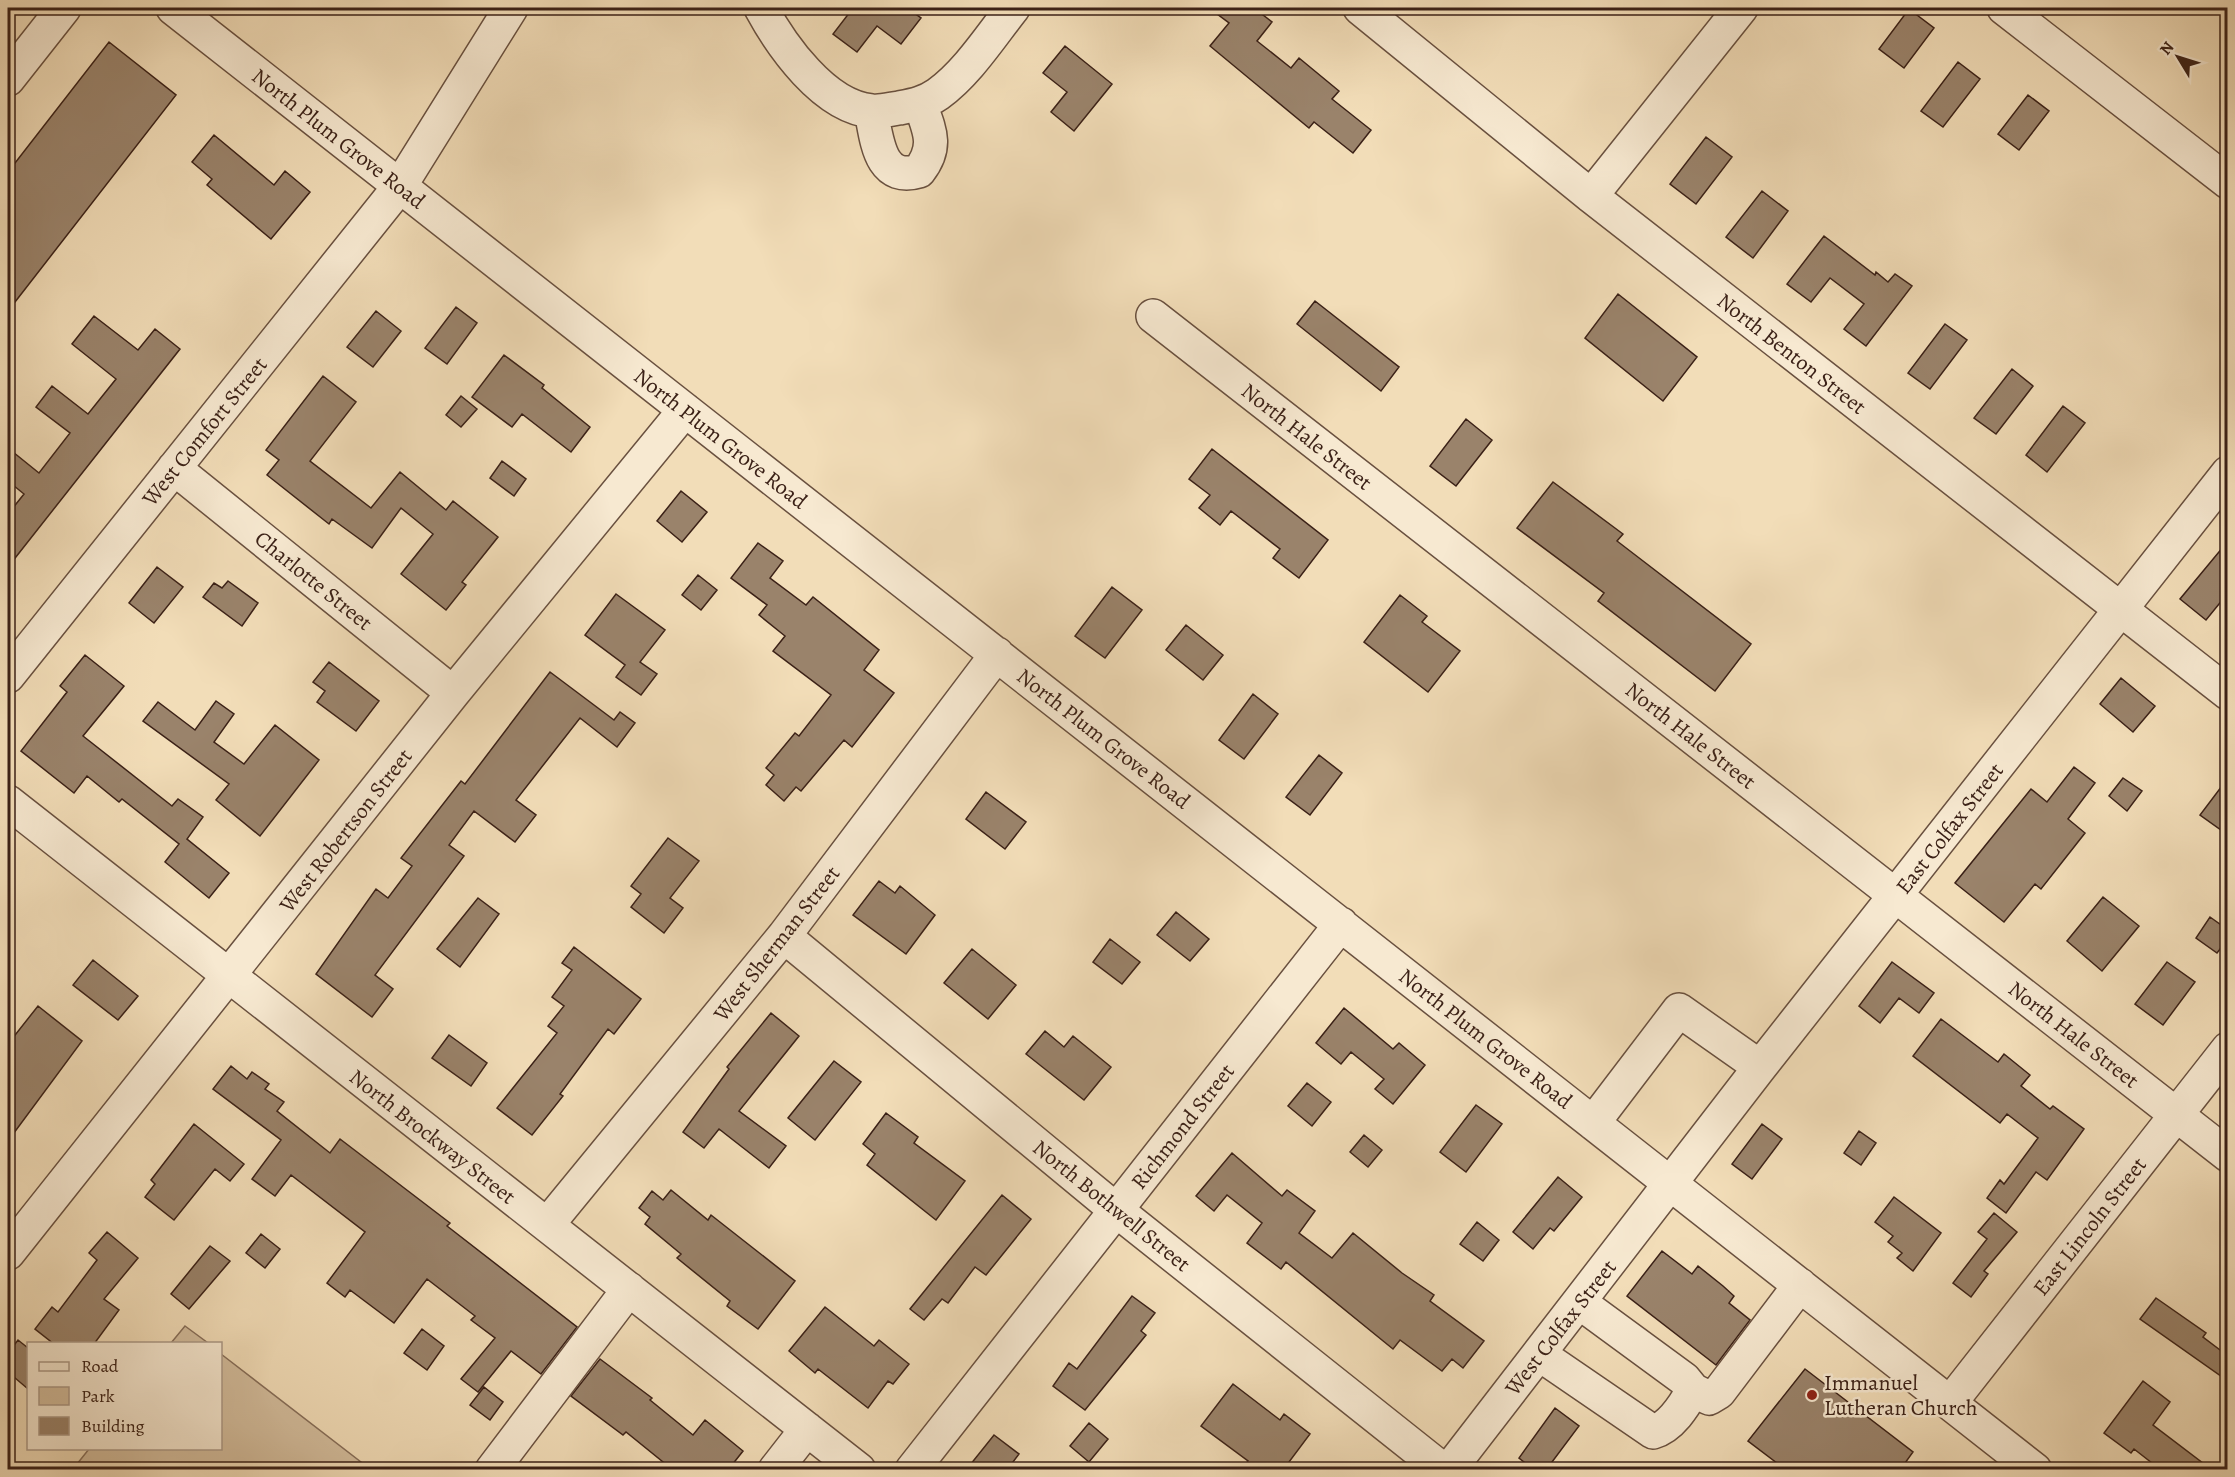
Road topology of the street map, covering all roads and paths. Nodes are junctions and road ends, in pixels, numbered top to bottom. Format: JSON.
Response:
{"nodes":[{"id":1,"x":64,"y":8,"type":"edge"},
{"id":2,"x":173,"y":8,"type":"edge"},
{"id":3,"x":511,"y":8,"type":"edge"},
{"id":4,"x":761,"y":8,"type":"edge"},
{"id":5,"x":1013,"y":8,"type":"edge"},
{"id":6,"x":1360,"y":8,"type":"edge"},
{"id":7,"x":1741,"y":8,"type":"edge"},
{"id":8,"x":2004,"y":8,"type":"edge"},
{"id":9,"x":8,"y":79,"type":"edge"},
{"id":10,"x":920,"y":104,"type":"junction"},
{"id":11,"x":871,"y":111,"type":"junction"},
{"id":12,"x":2228,"y":182,"type":"edge"},
{"id":13,"x":400,"y":186,"type":"junction"},
{"id":14,"x":1591,"y":196,"type":"junction"},
{"id":15,"x":1153,"y":316,"type":"dead end"},
{"id":16,"x":685,"y":410,"type":"junction"},
{"id":17,"x":174,"y":468,"type":"junction"},
{"id":18,"x":2228,"y":473,"type":"edge"},
{"id":19,"x":2121,"y":609,"type":"junction"},
{"id":20,"x":997,"y":654,"type":"junction"},
{"id":21,"x":8,"y":676,"type":"edge"},
{"id":22,"x":453,"y":693,"type":"junction"},
{"id":23,"x":2228,"y":693,"type":"edge"},
{"id":24,"x":8,"y":802,"type":"edge"},
{"id":25,"x":1897,"y":896,"type":"junction"},
{"id":26,"x":1341,"y":924,"type":"junction"},
{"id":27,"x":784,"y":936,"type":"junction"},
{"id":28,"x":230,"y":976,"type":"junction"},
{"id":29,"x":2228,"y":1049,"type":"edge"},
{"id":30,"x":1760,"y":1067,"type":"junction"},
{"id":31,"x":2176,"y":1115,"type":"junction"},
{"id":32,"x":1593,"y":1123,"type":"junction"},
{"id":33,"x":2228,"y":1155,"type":"edge"},
{"id":34,"x":1671,"y":1184,"type":"junction"},
{"id":35,"x":1116,"y":1210,"type":"junction"},
{"id":36,"x":547,"y":1225,"type":"junction"},
{"id":37,"x":8,"y":1253,"type":"edge"},
{"id":38,"x":1800,"y":1285,"type":"junction"},
{"id":39,"x":629,"y":1289,"type":"junction"},
{"id":40,"x":1579,"y":1302,"type":"junction"},
{"id":41,"x":1539,"y":1354,"type":"junction"},
{"id":42,"x":1693,"y":1390,"type":"junction"},
{"id":43,"x":1950,"y":1403,"type":"junction"},
{"id":44,"x":807,"y":1428,"type":"junction"},
{"id":45,"x":492,"y":1470,"type":"edge"},
{"id":46,"x":775,"y":1470,"type":"edge"},
{"id":47,"x":859,"y":1470,"type":"edge"},
{"id":48,"x":912,"y":1470,"type":"edge"},
{"id":49,"x":1443,"y":1470,"type":"edge"},
{"id":50,"x":1449,"y":1470,"type":"edge"},
{"id":51,"x":2035,"y":1470,"type":"edge"}],
"edges":[{"from":1,"to":9,"type":"street"},
{"from":2,"to":13,"type":"street","name":"North Plum Grove Road"},
{"from":3,"to":13,"type":"street","name":"West Comfort Street"},
{"from":4,"to":11,"type":"street"},
{"from":5,"to":10,"type":"street"},
{"from":6,"to":14,"type":"street","name":"North Benton Street"},
{"from":7,"to":14,"type":"street"},
{"from":8,"to":12,"type":"street"},
{"from":10,"to":11,"type":"street"},
{"from":10,"to":11,"type":"street"},
{"from":13,"to":16,"type":"street","name":"North Plum Grove Road"},
{"from":13,"to":17,"type":"street","name":"West Comfort Street"},
{"from":14,"to":19,"type":"street","name":"North Benton Street"},
{"from":15,"to":25,"type":"street","name":"North Hale Street"},
{"from":16,"to":20,"type":"street","name":"North Plum Grove Road"},
{"from":16,"to":22,"type":"street","name":"West Robertson Street"},
{"from":17,"to":21,"type":"street","name":"West Comfort Street"},
{"from":17,"to":22,"type":"street","name":"Charlotte Street"},
{"from":18,"to":19,"type":"street","name":"East Colfax Street"},
{"from":19,"to":23,"type":"street","name":"North Benton Street"},
{"from":19,"to":25,"type":"street","name":"East Colfax Street"},
{"from":20,"to":26,"type":"street","name":"North Plum Grove Road"},
{"from":20,"to":27,"type":"street","name":"West Sherman Street"},
{"from":22,"to":28,"type":"street","name":"West Robertson Street"},
{"from":24,"to":28,"type":"street","name":"North Brockway Street"},
{"from":25,"to":30,"type":"street","name":"East Colfax Street"},
{"from":25,"to":31,"type":"street","name":"North Hale Street"},
{"from":26,"to":32,"type":"street","name":"North Plum Grove Road"},
{"from":26,"to":35,"type":"street","name":"Richmond Street"},
{"from":27,"to":35,"type":"street","name":"North Bothwell Street"},
{"from":27,"to":36,"type":"street","name":"West Sherman Street"},
{"from":28,"to":36,"type":"street","name":"North Brockway Street"},
{"from":28,"to":37,"type":"street","name":"West Robertson Street"},
{"from":29,"to":31,"type":"street","name":"East Lincoln Street"},
{"from":30,"to":32,"type":"street"},
{"from":30,"to":34,"type":"street","name":"East Colfax Street"},
{"from":31,"to":33,"type":"street","name":"North Hale Street"},
{"from":31,"to":43,"type":"street","name":"East Lincoln Street"},
{"from":32,"to":34,"type":"street","name":"North Plum Grove Road"},
{"from":34,"to":38,"type":"street","name":"North Plum Grove Road"},
{"from":34,"to":40,"type":"street","name":"West Colfax Street"},
{"from":35,"to":48,"type":"street","name":"Richmond Street"},
{"from":35,"to":49,"type":"street","name":"North Bothwell Street"},
{"from":36,"to":39,"type":"street","name":"North Brockway Street"},
{"from":38,"to":42,"type":"street"},
{"from":38,"to":43,"type":"street","name":"North Plum Grove Road"},
{"from":39,"to":44,"type":"street","name":"North Brockway Street"},
{"from":39,"to":45,"type":"street"},
{"from":40,"to":41,"type":"street","name":"West Colfax Street"},
{"from":40,"to":42,"type":"street"},
{"from":41,"to":42,"type":"street"},
{"from":41,"to":50,"type":"street","name":"West Colfax Street"},
{"from":43,"to":51,"type":"street","name":"North Plum Grove Road"},
{"from":44,"to":46,"type":"street"},
{"from":44,"to":47,"type":"street","name":"North Brockway Street"}]}
